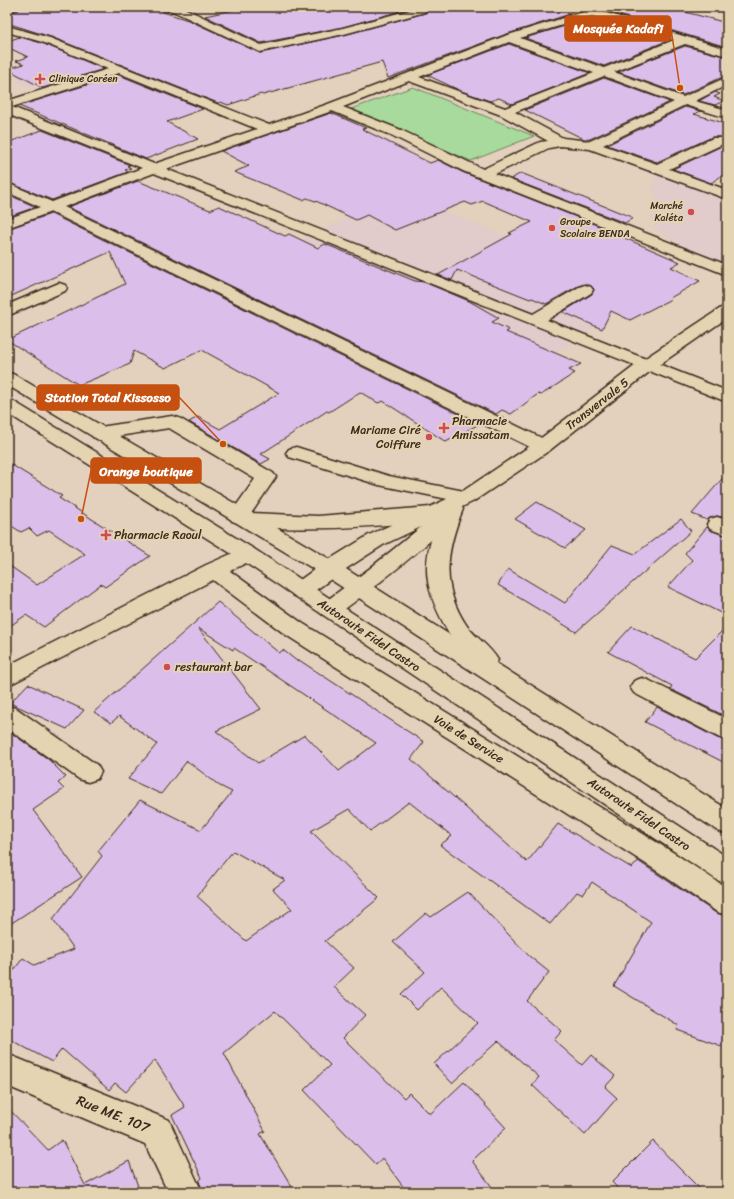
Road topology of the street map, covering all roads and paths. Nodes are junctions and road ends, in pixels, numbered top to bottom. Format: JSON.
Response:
{"nodes":[{"id":1,"x":14,"y":7,"type":"edge"},
{"id":2,"x":167,"y":7,"type":"edge"},
{"id":3,"x":573,"y":7,"type":"edge"},
{"id":4,"x":609,"y":7,"type":"edge"},
{"id":5,"x":182,"y":8,"type":"edge"},
{"id":6,"x":421,"y":8,"type":"edge"},
{"id":7,"x":7,"y":9,"type":"edge"},
{"id":8,"x":593,"y":12,"type":"junction"},
{"id":9,"x":7,"y":29,"type":"edge"},
{"id":10,"x":509,"y":38,"type":"junction"},
{"id":11,"x":685,"y":40,"type":"junction"},
{"id":12,"x":727,"y":53,"type":"edge"},
{"id":13,"x":120,"y":69,"type":"junction"},
{"id":14,"x":604,"y":72,"type":"junction"},
{"id":15,"x":408,"y":77,"type":"junction"},
{"id":16,"x":727,"y":81,"type":"edge"},
{"id":17,"x":683,"y":101,"type":"junction"},
{"id":18,"x":7,"y":104,"type":"edge"},
{"id":19,"x":332,"y":107,"type":"junction"},
{"id":20,"x":7,"y":110,"type":"edge"},
{"id":21,"x":505,"y":112,"type":"junction"},
{"id":22,"x":727,"y":114,"type":"edge"},
{"id":23,"x":269,"y":129,"type":"junction"},
{"id":24,"x":718,"y":141,"type":"dead end"},
{"id":25,"x":560,"y":142,"type":"junction"},
{"id":26,"x":592,"y":144,"type":"junction"},
{"id":27,"x":155,"y":168,"type":"junction"},
{"id":28,"x":658,"y":169,"type":"junction"},
{"id":29,"x":483,"y":174,"type":"junction"},
{"id":30,"x":7,"y":187,"type":"edge"},
{"id":31,"x":727,"y":195,"type":"edge"},
{"id":32,"x":52,"y":207,"type":"junction"},
{"id":33,"x":7,"y":224,"type":"edge"},
{"id":34,"x":727,"y":270,"type":"edge"},
{"id":35,"x":59,"y":288,"type":"dead end"},
{"id":36,"x":585,"y":290,"type":"dead end"},
{"id":37,"x":7,"y":311,"type":"edge"},
{"id":38,"x":727,"y":311,"type":"edge"},
{"id":39,"x":535,"y":320,"type":"junction"},
{"id":40,"x":648,"y":365,"type":"junction"},
{"id":41,"x":7,"y":378,"type":"edge"},
{"id":42,"x":727,"y":397,"type":"edge"},
{"id":43,"x":7,"y":405,"type":"edge"},
{"id":44,"x":100,"y":433,"type":"junction"},
{"id":45,"x":543,"y":446,"type":"junction"},
{"id":46,"x":296,"y":453,"type":"dead end"},
{"id":47,"x":460,"y":503,"type":"junction"},
{"id":48,"x":431,"y":514,"type":"junction"},
{"id":49,"x":241,"y":518,"type":"junction"},
{"id":50,"x":247,"y":554,"type":"junction"},
{"id":51,"x":330,"y":569,"type":"junction"},
{"id":52,"x":214,"y":570,"type":"junction"},
{"id":53,"x":359,"y":588,"type":"junction"},
{"id":54,"x":301,"y":590,"type":"junction"},
{"id":55,"x":330,"y":609,"type":"junction"},
{"id":56,"x":7,"y":676,"type":"edge"},
{"id":57,"x":509,"y":684,"type":"junction"},
{"id":58,"x":642,"y":687,"type":"dead end"},
{"id":59,"x":7,"y":715,"type":"edge"},
{"id":60,"x":727,"y":730,"type":"edge"},
{"id":61,"x":88,"y":772,"type":"dead end"},
{"id":62,"x":727,"y":823,"type":"edge"},
{"id":63,"x":727,"y":872,"type":"edge"},
{"id":64,"x":727,"y":903,"type":"edge"},
{"id":65,"x":7,"y":1070,"type":"edge"},
{"id":66,"x":185,"y":1192,"type":"edge"}],
"edges":[{"from":1,"to":7,"type":"main road"},
{"from":2,"to":5,"type":"main road"},
{"from":3,"to":8,"type":"main road"},
{"from":4,"to":8,"type":"main road"},
{"from":5,"to":6,"type":"main road"},
{"from":8,"to":10,"type":"main road"},
{"from":8,"to":11,"type":"main road"},
{"from":9,"to":13,"type":"main road"},
{"from":10,"to":14,"type":"main road"},
{"from":10,"to":15,"type":"main road"},
{"from":11,"to":12,"type":"main road"},
{"from":11,"to":14,"type":"main road"},
{"from":13,"to":18,"type":"main road"},
{"from":13,"to":23,"type":"main road"},
{"from":14,"to":17,"type":"main road"},
{"from":14,"to":21,"type":"main road"},
{"from":15,"to":19,"type":"main road"},
{"from":15,"to":21,"type":"main road"},
{"from":16,"to":17,"type":"main road"},
{"from":17,"to":22,"type":"main road"},
{"from":17,"to":26,"type":"main road"},
{"from":19,"to":23,"type":"main road"},
{"from":19,"to":29,"type":"main road"},
{"from":20,"to":27,"type":"main road"},
{"from":21,"to":25,"type":"main road"},
{"from":23,"to":27,"type":"main road"},
{"from":24,"to":28,"type":"main road"},
{"from":25,"to":26,"type":"main road"},
{"from":25,"to":29,"type":"main road"},
{"from":26,"to":28,"type":"main road"},
{"from":27,"to":32,"type":"main road"},
{"from":27,"to":39,"type":"main road"},
{"from":28,"to":31,"type":"main road"},
{"from":29,"to":34,"type":"main road"},
{"from":30,"to":32,"type":"main road"},
{"from":32,"to":33,"type":"main road"},
{"from":32,"to":45,"type":"main road"},
{"from":35,"to":37,"type":"main road"},
{"from":36,"to":39,"type":"main road"},
{"from":38,"to":40,"type":"main road","name":"Transvervale 5"},
{"from":39,"to":40,"type":"main road"},
{"from":40,"to":42,"type":"main road"},
{"from":40,"to":45,"type":"main road","name":"Transvervale 5"},
{"from":41,"to":44,"type":"main road"},
{"from":43,"to":50,"type":"main road","name":"Autoroute Fidel Castro"},
{"from":44,"to":49,"type":"main road"},
{"from":44,"to":49,"type":"main road"},
{"from":45,"to":47,"type":"main road","name":"Transvervale 5"},
{"from":46,"to":47,"type":"main road"},
{"from":47,"to":48,"type":"main road","name":"Transvervale 5"},
{"from":47,"to":53,"type":"main road","name":"Transvervale 5"},
{"from":47,"to":57,"type":"main road"},
{"from":48,"to":49,"type":"main road"},
{"from":48,"to":51,"type":"main road","name":"Transvervale 5"},
{"from":49,"to":51,"type":"main road"},
{"from":50,"to":52,"type":"main road"},
{"from":50,"to":54,"type":"main road","name":"Autoroute Fidel Castro"},
{"from":51,"to":53,"type":"main road"},
{"from":51,"to":54,"type":"main road","name":"Transvervale 5"},
{"from":52,"to":56,"type":"main road"},
{"from":52,"to":64,"type":"main road","name":"Voie de Service"},
{"from":53,"to":55,"type":"main road","name":"Transvervale 5"},
{"from":53,"to":57,"type":"main road"},
{"from":54,"to":55,"type":"main road","name":"Autoroute Fidel Castro"},
{"from":55,"to":63,"type":"main road","name":"Autoroute Fidel Castro"},
{"from":57,"to":62,"type":"main road"},
{"from":58,"to":60,"type":"main road"},
{"from":59,"to":61,"type":"main road"},
{"from":65,"to":66,"type":"main road","name":"Rue ME. 107"}]}
